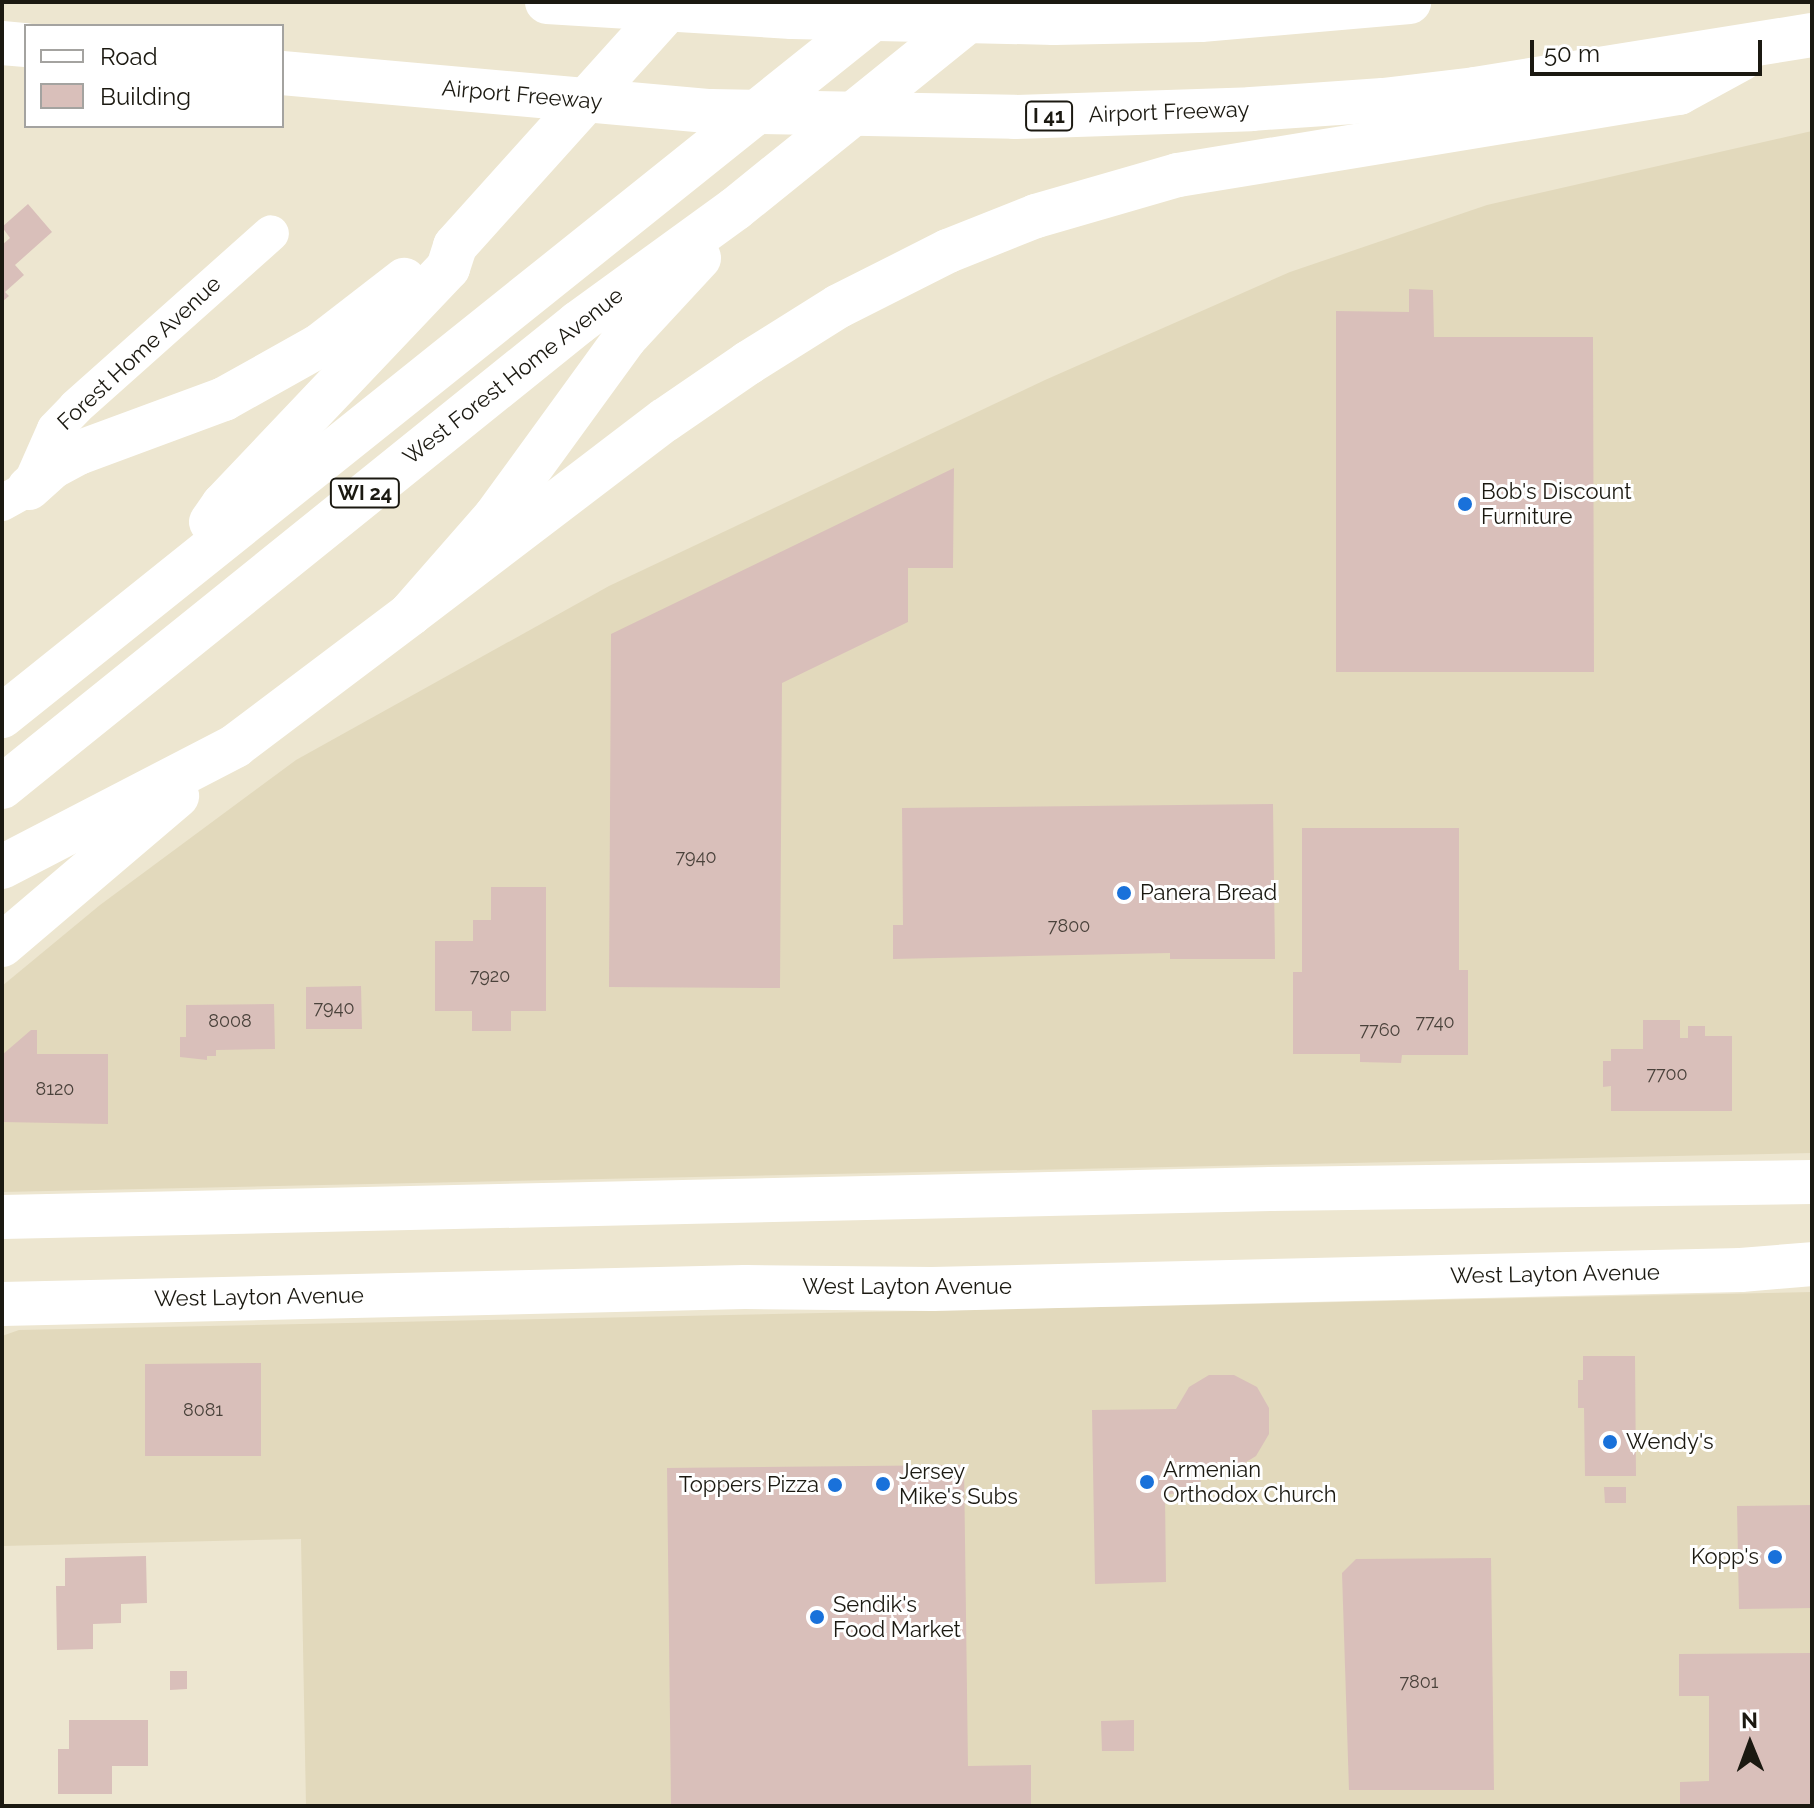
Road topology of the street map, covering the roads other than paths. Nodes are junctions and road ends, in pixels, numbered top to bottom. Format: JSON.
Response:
{"nodes":[{"id":1,"x":547,"y":2,"type":"edge"},
{"id":2,"x":675,"y":2,"type":"edge"},
{"id":3,"x":895,"y":2,"type":"edge"},
{"id":4,"x":992,"y":2,"type":"edge"},
{"id":5,"x":1409,"y":2,"type":"edge"},
{"id":6,"x":621,"y":6,"type":"edge"},
{"id":7,"x":1792,"y":39,"type":"edge"},
{"id":8,"x":2,"y":43,"type":"edge"},
{"id":9,"x":24,"y":45,"type":"edge"},
{"id":10,"x":284,"y":73,"type":"edge"},
{"id":11,"x":735,"y":209,"type":"junction"},
{"id":12,"x":271,"y":233,"type":"dead end"},
{"id":13,"x":455,"y":246,"type":"junction"},
{"id":14,"x":16,"y":495,"type":"edge"},
{"id":15,"x":177,"y":574,"type":"junction"},
{"id":16,"x":410,"y":614,"type":"junction"},
{"id":17,"x":2,"y":716,"type":"edge"},
{"id":18,"x":235,"y":746,"type":"junction"},
{"id":19,"x":2,"y":787,"type":"edge"},
{"id":20,"x":2,"y":867,"type":"edge"},
{"id":21,"x":2,"y":945,"type":"edge"},
{"id":22,"x":1812,"y":1182,"type":"edge"},
{"id":23,"x":2,"y":1217,"type":"edge"},
{"id":24,"x":1812,"y":1264,"type":"edge"},
{"id":25,"x":2,"y":1304,"type":"edge"}],
"edges":[{"from":1,"to":6,"type":"main road"},
{"from":2,"to":13,"type":"main road"},
{"from":3,"to":15,"type":"main road","number":"WI 24"},
{"from":4,"to":11,"type":"main road","name":"West Forest Home Avenue","number":"WI 24"},
{"from":5,"to":6,"type":"main road"},
{"from":7,"to":10,"type":"main road","name":"Airport Freeway","number":"I 41"},
{"from":7,"to":16,"type":"main road"},
{"from":8,"to":9,"type":"main road"},
{"from":11,"to":16,"type":"main road"},
{"from":11,"to":19,"type":"main road","name":"West Forest Home Avenue","number":"WI 24"},
{"from":12,"to":14,"type":"street","name":"Forest Home Avenue"},
{"from":13,"to":14,"type":"main road"},
{"from":13,"to":15,"type":"main road"},
{"from":15,"to":17,"type":"main road","number":"WI 24"},
{"from":16,"to":18,"type":"main road"},
{"from":18,"to":20,"type":"main road"},
{"from":18,"to":21,"type":"main road"},
{"from":22,"to":23,"type":"main road"},
{"from":24,"to":25,"type":"main road","name":"West Layton Avenue"}]}
